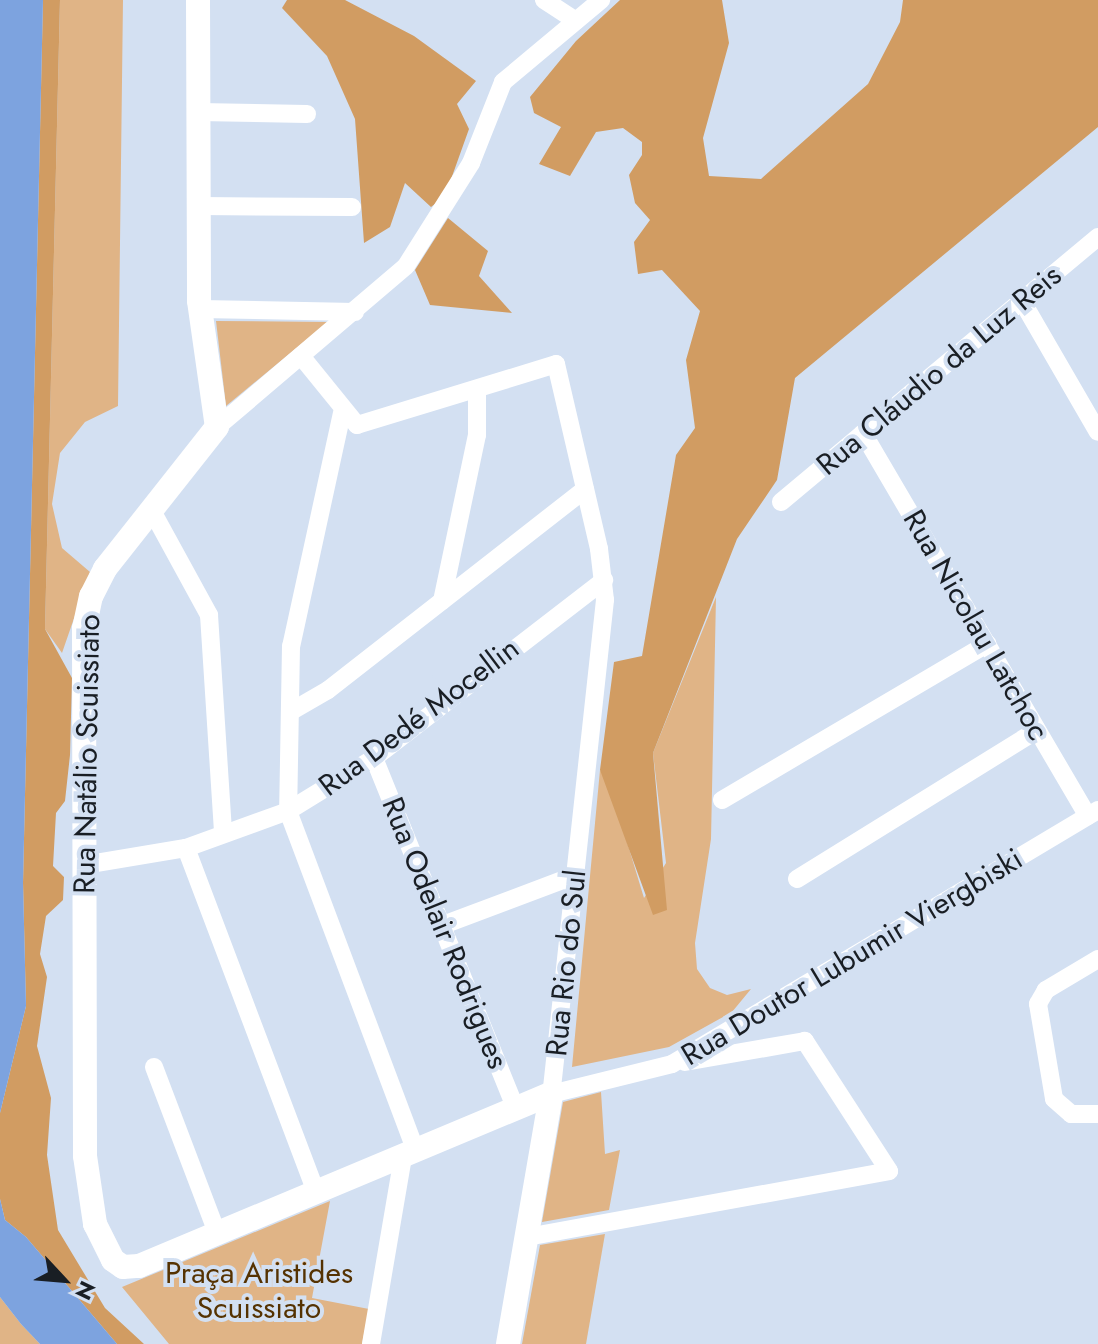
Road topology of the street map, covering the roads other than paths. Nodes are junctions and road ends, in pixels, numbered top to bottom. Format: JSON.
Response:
{"nodes":[{"id":1,"x":198,"y":0,"type":"edge"},
{"id":2,"x":544,"y":0,"type":"edge"},
{"id":3,"x":601,"y":0,"type":"edge"},
{"id":4,"x":576,"y":21,"type":"junction"},
{"id":5,"x":198,"y":112,"type":"junction"},
{"id":6,"x":307,"y":114,"type":"dead end"},
{"id":7,"x":199,"y":206,"type":"junction"},
{"id":8,"x":352,"y":207,"type":"dead end"},
{"id":9,"x":1098,"y":237,"type":"edge"},
{"id":10,"x":1022,"y":301,"type":"junction"},
{"id":11,"x":200,"y":309,"type":"junction"},
{"id":12,"x":355,"y":312,"type":"junction"},
{"id":13,"x":301,"y":356,"type":"junction"},
{"id":14,"x":477,"y":389,"type":"junction"},
{"id":15,"x":342,"y":413,"type":"junction"},
{"id":16,"x":217,"y":427,"type":"junction"},
{"id":17,"x":1098,"y":432,"type":"edge"},
{"id":18,"x":863,"y":433,"type":"junction"},
{"id":19,"x":585,"y":489,"type":"junction"},
{"id":20,"x":781,"y":502,"type":"dead end"},
{"id":21,"x":151,"y":509,"type":"junction"},
{"id":22,"x":604,"y":580,"type":"junction"},
{"id":23,"x":442,"y":601,"type":"junction"},
{"id":24,"x":987,"y":644,"type":"junction"},
{"id":25,"x":290,"y":712,"type":"junction"},
{"id":26,"x":1037,"y":730,"type":"junction"},
{"id":27,"x":374,"y":758,"type":"junction"},
{"id":28,"x":722,"y":800,"type":"dead end"},
{"id":29,"x":288,"y":811,"type":"junction"},
{"id":30,"x":1093,"y":813,"type":"edge"},
{"id":31,"x":223,"y":834,"type":"junction"},
{"id":32,"x":186,"y":848,"type":"junction"},
{"id":33,"x":84,"y":865,"type":"junction"},
{"id":34,"x":576,"y":875,"type":"junction"},
{"id":35,"x":797,"y":879,"type":"dead end"},
{"id":36,"x":443,"y":925,"type":"junction"},
{"id":37,"x":1098,"y":959,"type":"edge"},
{"id":38,"x":672,"y":1064,"type":"junction"},
{"id":39,"x":154,"y":1067,"type":"dead end"},
{"id":40,"x":551,"y":1094,"type":"junction"},
{"id":41,"x":516,"y":1109,"type":"junction"},
{"id":42,"x":1098,"y":1114,"type":"edge"},
{"id":43,"x":409,"y":1153,"type":"junction"},
{"id":44,"x":316,"y":1192,"type":"junction"},
{"id":45,"x":217,"y":1233,"type":"junction"},
{"id":46,"x":527,"y":1237,"type":"junction"},
{"id":47,"x":371,"y":1344,"type":"edge"},
{"id":48,"x":508,"y":1344,"type":"edge"}],
"edges":[{"from":1,"to":5,"type":"street"},
{"from":2,"to":4,"type":"street"},
{"from":3,"to":4,"type":"street","name":"Rua Natálio Scuissiato"},
{"from":4,"to":12,"type":"street","name":"Rua Natálio Scuissiato"},
{"from":5,"to":6,"type":"street"},
{"from":5,"to":7,"type":"street"},
{"from":7,"to":8,"type":"street"},
{"from":7,"to":11,"type":"street"},
{"from":9,"to":10,"type":"street","name":"Rua Cláudio da Luz Reis"},
{"from":10,"to":17,"type":"street"},
{"from":10,"to":18,"type":"street","name":"Rua Cláudio da Luz Reis"},
{"from":11,"to":12,"type":"street"},
{"from":11,"to":16,"type":"street"},
{"from":12,"to":13,"type":"street","name":"Rua Natálio Scuissiato"},
{"from":13,"to":15,"type":"street"},
{"from":13,"to":16,"type":"street","name":"Rua Natálio Scuissiato"},
{"from":14,"to":15,"type":"street"},
{"from":14,"to":19,"type":"street","name":"Rua Rio do Sul"},
{"from":14,"to":23,"type":"street"},
{"from":15,"to":25,"type":"street"},
{"from":16,"to":21,"type":"street","name":"Rua Natálio Scuissiato"},
{"from":18,"to":20,"type":"street","name":"Rua Cláudio da Luz Reis"},
{"from":18,"to":24,"type":"street","name":"Rua Nicolau Latchoc"},
{"from":19,"to":22,"type":"street","name":"Rua Rio do Sul"},
{"from":19,"to":23,"type":"street"},
{"from":21,"to":31,"type":"street"},
{"from":21,"to":33,"type":"street","name":"Rua Natálio Scuissiato"},
{"from":22,"to":27,"type":"street","name":"Rua Dedé Mocellin"},
{"from":22,"to":34,"type":"street","name":"Rua Rio do Sul"},
{"from":23,"to":25,"type":"street"},
{"from":24,"to":26,"type":"street","name":"Rua Nicolau Latchoc"},
{"from":24,"to":28,"type":"street"},
{"from":25,"to":29,"type":"street"},
{"from":26,"to":30,"type":"street","name":"Rua Nicolau Latchoc"},
{"from":26,"to":35,"type":"street"},
{"from":27,"to":29,"type":"street","name":"Rua Dedé Mocellin"},
{"from":27,"to":36,"type":"street","name":"Rua Odelair Rodrigues"},
{"from":29,"to":31,"type":"street","name":"Rua Dedé Mocellin"},
{"from":29,"to":43,"type":"street"},
{"from":30,"to":38,"type":"street","name":"Rua Doutor Lubumir Viergbiski"},
{"from":31,"to":32,"type":"street","name":"Rua Dedé Mocellin"},
{"from":32,"to":33,"type":"street","name":"Rua Dedé Mocellin"},
{"from":32,"to":44,"type":"street"},
{"from":33,"to":45,"type":"street","name":"Rua Natálio Scuissiato"},
{"from":34,"to":36,"type":"street"},
{"from":34,"to":40,"type":"street","name":"Rua Rio do Sul"},
{"from":36,"to":41,"type":"street","name":"Rua Odelair Rodrigues"},
{"from":37,"to":42,"type":"street"},
{"from":38,"to":40,"type":"street","name":"Rua Doutor Lubumir Viergbiski"},
{"from":38,"to":46,"type":"street"},
{"from":39,"to":45,"type":"street"},
{"from":40,"to":41,"type":"street"},
{"from":40,"to":46,"type":"street","name":"Rua Rio do Sul"},
{"from":41,"to":43,"type":"street"},
{"from":43,"to":44,"type":"street"},
{"from":43,"to":47,"type":"street"},
{"from":44,"to":45,"type":"street"},
{"from":46,"to":48,"type":"street","name":"Rua Rio do Sul"}]}
